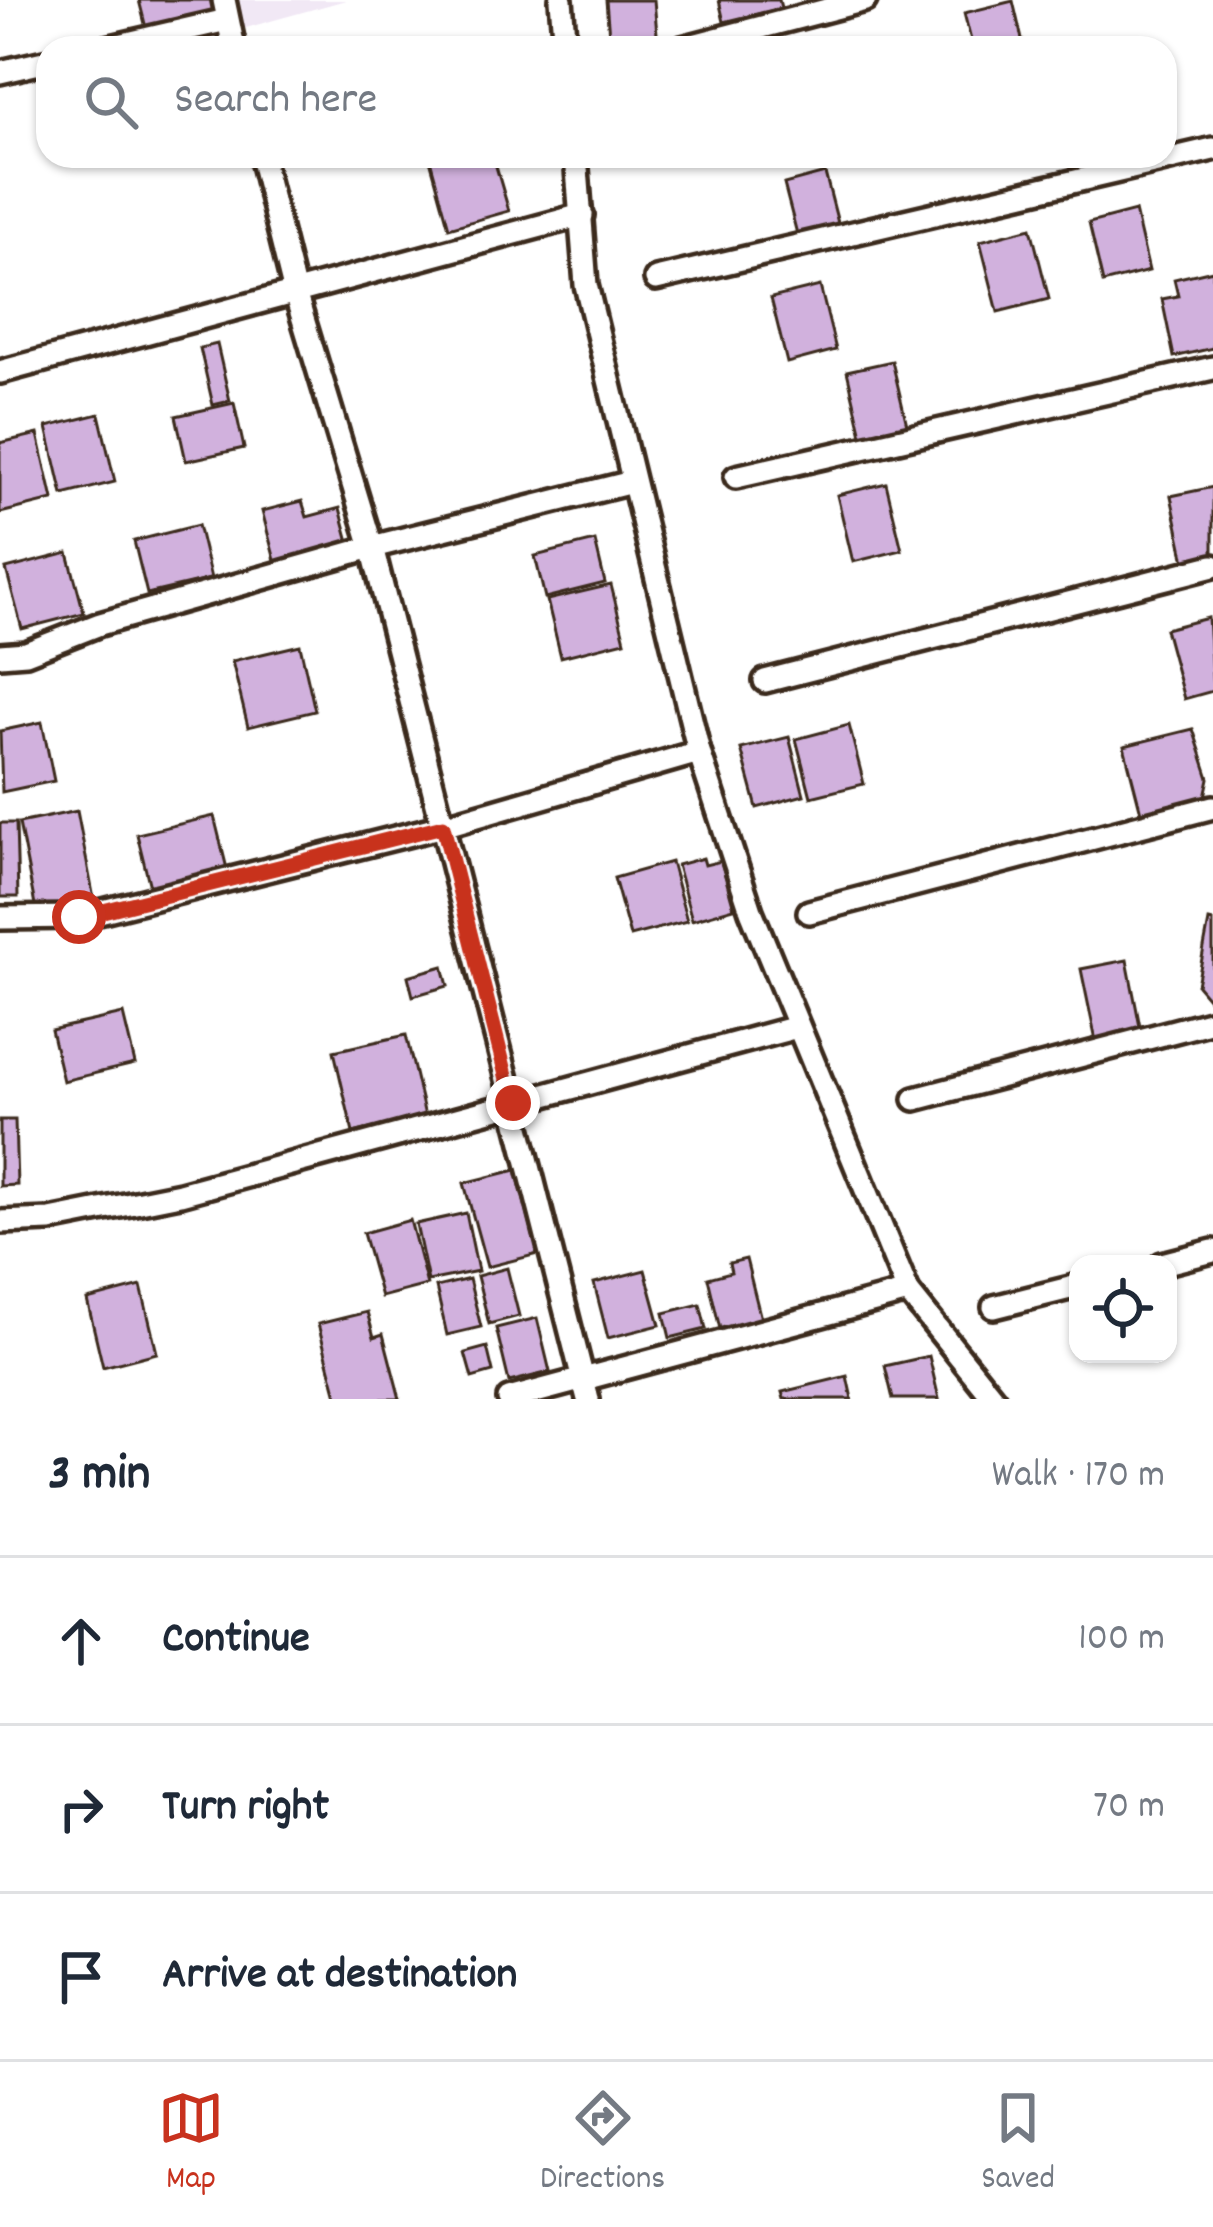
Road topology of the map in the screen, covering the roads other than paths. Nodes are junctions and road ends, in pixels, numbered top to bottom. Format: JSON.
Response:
{"nodes":[{"id":1,"x":561,"y":0,"type":"edge"},
{"id":2,"x":865,"y":0,"type":"edge"},
{"id":3,"x":225,"y":10,"type":"edge"},
{"id":4,"x":144,"y":36,"type":"edge"},
{"id":5,"x":565,"y":36,"type":"edge"},
{"id":6,"x":728,"y":36,"type":"edge"},
{"id":7,"x":36,"y":64,"type":"edge"},
{"id":8,"x":0,"y":72,"type":"edge"},
{"id":9,"x":1213,"y":149,"type":"edge"},
{"id":10,"x":1177,"y":157,"type":"edge"},
{"id":11,"x":264,"y":168,"type":"edge"},
{"id":12,"x":577,"y":168,"type":"edge"},
{"id":13,"x":1132,"y":168,"type":"edge"},
{"id":14,"x":582,"y":215,"type":"junction"},
{"id":15,"x":656,"y":279,"type":"dead end"},
{"id":16,"x":294,"y":289,"type":"junction"},
{"id":17,"x":1213,"y":368,"type":"edge"},
{"id":18,"x":0,"y":372,"type":"edge"},
{"id":19,"x":736,"y":477,"type":"dead end"},
{"id":20,"x":632,"y":482,"type":"junction"},
{"id":21,"x":372,"y":547,"type":"junction"},
{"id":22,"x":1213,"y":566,"type":"edge"},
{"id":23,"x":0,"y":655,"type":"edge"},
{"id":24,"x":765,"y":681,"type":"dead end"},
{"id":25,"x":699,"y":752,"type":"junction"},
{"id":26,"x":1213,"y":807,"type":"edge"},
{"id":27,"x":443,"y":826,"type":"junction"},
{"id":28,"x":809,"y":912,"type":"dead end"},
{"id":29,"x":0,"y":918,"type":"edge"},
{"id":30,"x":1213,"y":1021,"type":"edge"},
{"id":31,"x":797,"y":1028,"type":"junction"},
{"id":32,"x":915,"y":1099,"type":"dead end"},
{"id":33,"x":513,"y":1103,"type":"junction"},
{"id":34,"x":0,"y":1222,"type":"edge"},
{"id":35,"x":1213,"y":1251,"type":"edge"},
{"id":36,"x":1177,"y":1260,"type":"edge"},
{"id":37,"x":1069,"y":1288,"type":"edge"},
{"id":38,"x":908,"y":1292,"type":"junction"},
{"id":39,"x":994,"y":1307,"type":"dead end"},
{"id":40,"x":586,"y":1390,"type":"edge"},
{"id":41,"x":509,"y":1399,"type":"edge"},
{"id":42,"x":994,"y":1399,"type":"edge"}],
"edges":[{"from":1,"to":5,"type":"street"},
{"from":2,"to":6,"type":"street"},
{"from":3,"to":4,"type":"street"},
{"from":7,"to":8,"type":"street"},
{"from":9,"to":10,"type":"street"},
{"from":11,"to":16,"type":"street"},
{"from":12,"to":14,"type":"street"},
{"from":13,"to":15,"type":"street"},
{"from":14,"to":16,"type":"street"},
{"from":14,"to":20,"type":"street"},
{"from":16,"to":18,"type":"street"},
{"from":16,"to":21,"type":"street"},
{"from":17,"to":19,"type":"street"},
{"from":20,"to":21,"type":"street"},
{"from":20,"to":25,"type":"street"},
{"from":21,"to":23,"type":"street"},
{"from":21,"to":27,"type":"street"},
{"from":22,"to":24,"type":"street"},
{"from":25,"to":27,"type":"street"},
{"from":25,"to":31,"type":"street"},
{"from":26,"to":28,"type":"street"},
{"from":27,"to":29,"type":"street"},
{"from":27,"to":33,"type":"street"},
{"from":30,"to":32,"type":"street"},
{"from":31,"to":33,"type":"street"},
{"from":31,"to":38,"type":"street"},
{"from":33,"to":34,"type":"street"},
{"from":33,"to":40,"type":"street"},
{"from":35,"to":36,"type":"street"},
{"from":37,"to":39,"type":"street"},
{"from":38,"to":40,"type":"street"},
{"from":38,"to":42,"type":"street"},
{"from":40,"to":41,"type":"street"}]}
